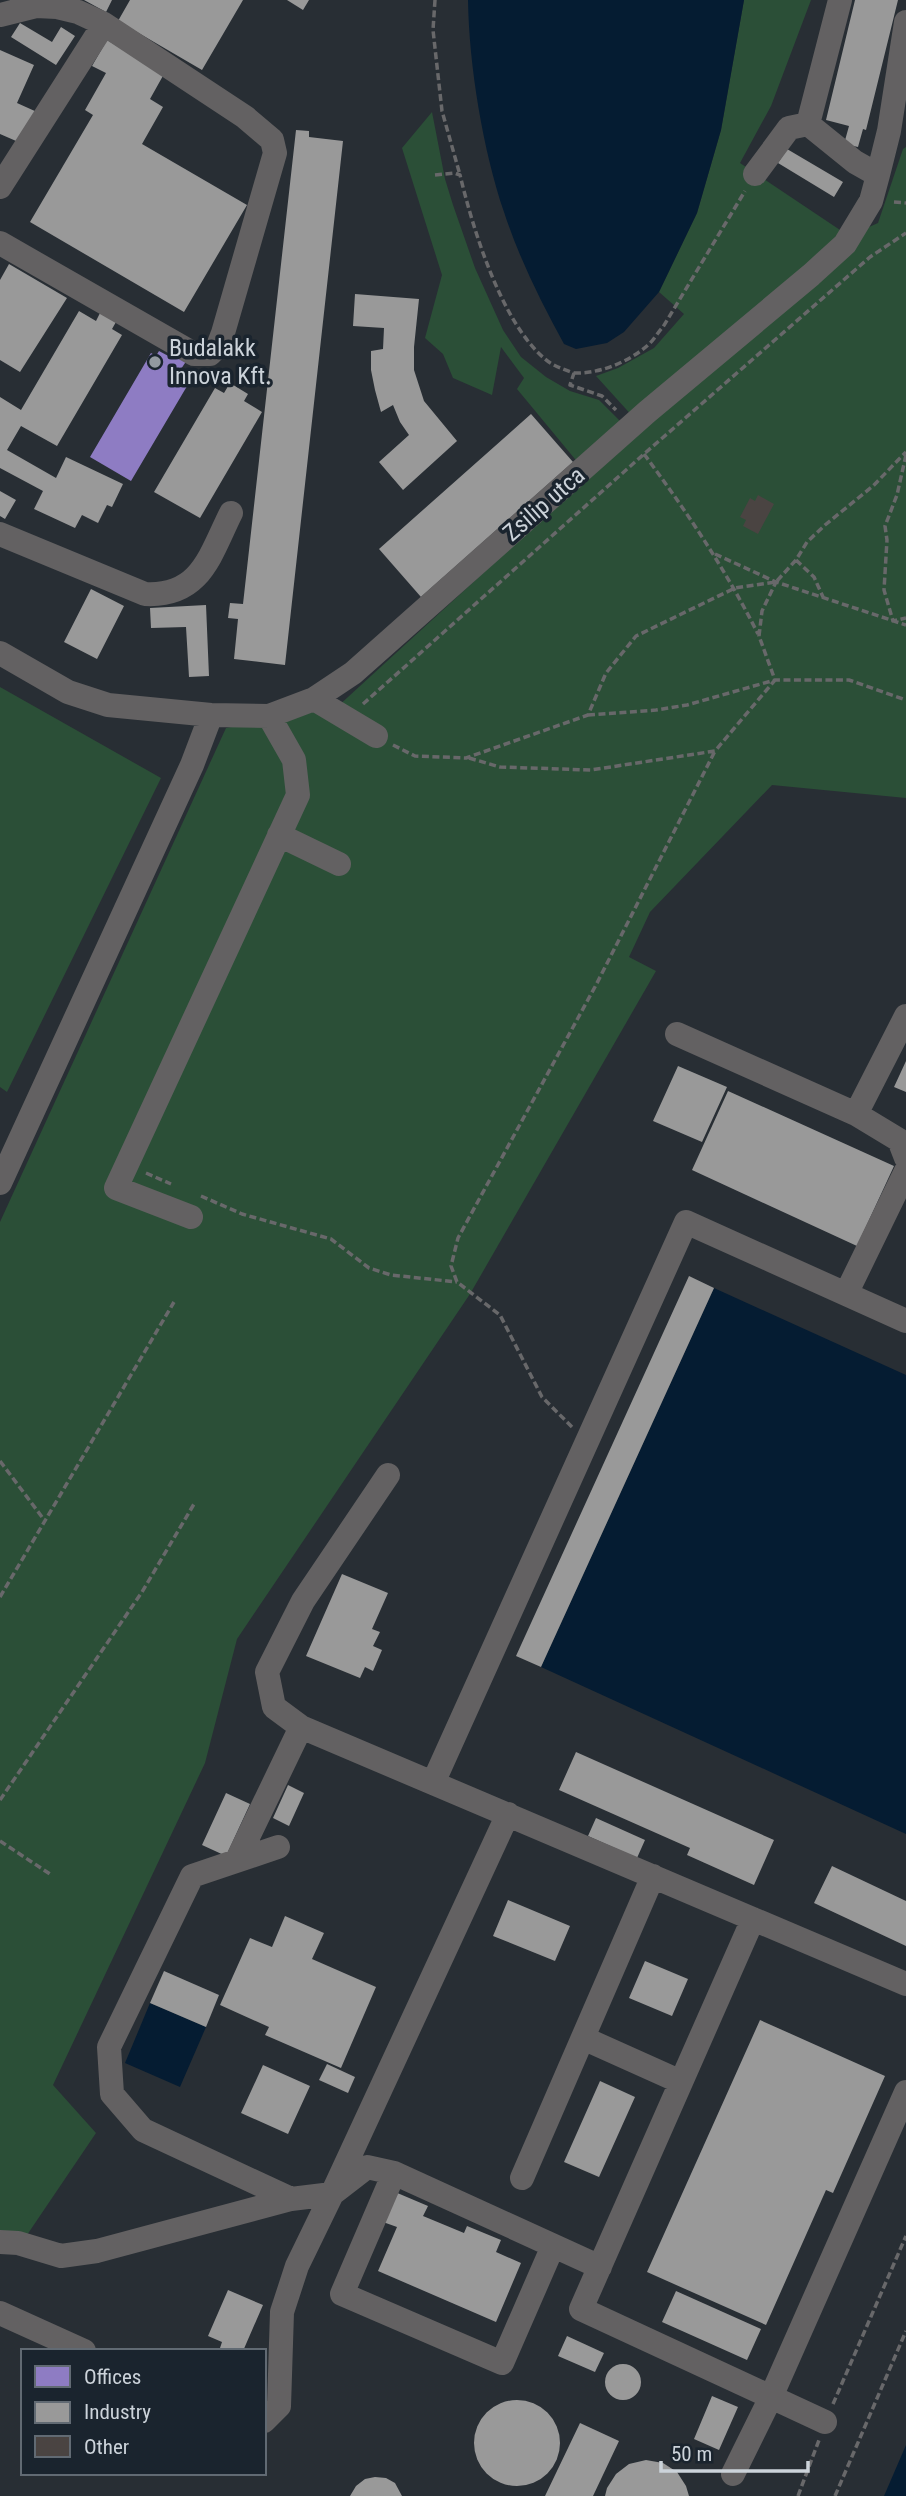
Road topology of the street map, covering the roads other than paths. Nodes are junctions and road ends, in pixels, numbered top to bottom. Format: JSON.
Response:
{"nodes":[{"id":1,"x":840,"y":0,"type":"edge"},
{"id":2,"x":0,"y":15,"type":"edge"},
{"id":3,"x":906,"y":22,"type":"edge"},
{"id":4,"x":104,"y":24,"type":"junction"},
{"id":5,"x":808,"y":124,"type":"junction"},
{"id":6,"x":897,"y":129,"type":"edge"},
{"id":7,"x":755,"y":174,"type":"road end"},
{"id":8,"x":878,"y":175,"type":"junction"},
{"id":9,"x":0,"y":187,"type":"edge"},
{"id":10,"x":0,"y":243,"type":"edge"},
{"id":11,"x":231,"y":513,"type":"dead end"},
{"id":12,"x":0,"y":534,"type":"edge"},
{"id":13,"x":0,"y":653,"type":"edge"},
{"id":14,"x":314,"y":699,"type":"junction"},
{"id":15,"x":211,"y":715,"type":"junction"},
{"id":16,"x":269,"y":716,"type":"junction"},
{"id":17,"x":376,"y":736,"type":"road end"},
{"id":18,"x":279,"y":835,"type":"junction"},
{"id":19,"x":340,"y":864,"type":"dead end"},
{"id":20,"x":906,"y":1016,"type":"edge"},
{"id":21,"x":677,"y":1034,"type":"dead end"},
{"id":22,"x":856,"y":1114,"type":"junction"},
{"id":23,"x":906,"y":1158,"type":"edge"},
{"id":24,"x":906,"y":1171,"type":"edge"},
{"id":25,"x":0,"y":1183,"type":"edge"},
{"id":26,"x":191,"y":1217,"type":"dead end"},
{"id":27,"x":846,"y":1293,"type":"junction"},
{"id":28,"x":906,"y":1321,"type":"edge"},
{"id":29,"x":388,"y":1475,"type":"dead end"},
{"id":30,"x":301,"y":1727,"type":"junction"},
{"id":31,"x":433,"y":1783,"type":"junction"},
{"id":32,"x":508,"y":1814,"type":"junction"},
{"id":33,"x":278,"y":1847,"type":"dead end"},
{"id":34,"x":237,"y":1860,"type":"junction"},
{"id":35,"x":653,"y":1876,"type":"junction"},
{"id":36,"x":753,"y":1919,"type":"junction"},
{"id":37,"x":906,"y":1984,"type":"edge"},
{"id":38,"x":583,"y":2038,"type":"junction"},
{"id":39,"x":681,"y":2082,"type":"junction"},
{"id":40,"x":906,"y":2092,"type":"edge"},
{"id":41,"x":394,"y":2173,"type":"junction"},
{"id":42,"x":522,"y":2178,"type":"dead end"},
{"id":43,"x":332,"y":2194,"type":"junction"},
{"id":44,"x":291,"y":2199,"type":"junction"},
{"id":45,"x":9,"y":2243,"type":"edge"},
{"id":46,"x":553,"y":2246,"type":"junction"},
{"id":47,"x":600,"y":2267,"type":"junction"},
{"id":48,"x":0,"y":2313,"type":"edge"},
{"id":49,"x":79,"y":2349,"type":"edge"},
{"id":50,"x":771,"y":2397,"type":"junction"},
{"id":51,"x":266,"y":2419,"type":"edge"},
{"id":52,"x":825,"y":2422,"type":"road end"},
{"id":53,"x":733,"y":2474,"type":"dead end"}],
"edges":[{"from":1,"to":5,"type":"street"},
{"from":2,"to":4,"type":"street"},
{"from":3,"to":6,"type":"street","name":"Zsilip utca"},
{"from":4,"to":9,"type":"street"},
{"from":4,"to":10,"type":"street"},
{"from":5,"to":7,"type":"street"},
{"from":5,"to":8,"type":"street"},
{"from":6,"to":8,"type":"street","name":"Zsilip utca"},
{"from":8,"to":14,"type":"street","name":"Zsilip utca"},
{"from":11,"to":12,"type":"street"},
{"from":13,"to":15,"type":"street","name":"Zsilip utca"},
{"from":14,"to":16,"type":"street","name":"Zsilip utca"},
{"from":14,"to":17,"type":"street"},
{"from":15,"to":16,"type":"street","name":"Zsilip utca"},
{"from":15,"to":25,"type":"street"},
{"from":16,"to":18,"type":"street"},
{"from":18,"to":19,"type":"street"},
{"from":18,"to":26,"type":"street"},
{"from":20,"to":22,"type":"street"},
{"from":21,"to":22,"type":"street"},
{"from":22,"to":23,"type":"street"},
{"from":24,"to":27,"type":"street"},
{"from":27,"to":28,"type":"street"},
{"from":27,"to":31,"type":"street"},
{"from":29,"to":30,"type":"street"},
{"from":30,"to":31,"type":"street"},
{"from":30,"to":34,"type":"street"},
{"from":31,"to":32,"type":"street"},
{"from":32,"to":35,"type":"street"},
{"from":32,"to":43,"type":"street"},
{"from":33,"to":34,"type":"street"},
{"from":34,"to":44,"type":"street"},
{"from":35,"to":36,"type":"street"},
{"from":35,"to":38,"type":"street"},
{"from":36,"to":37,"type":"street"},
{"from":36,"to":39,"type":"street"},
{"from":38,"to":39,"type":"street"},
{"from":38,"to":42,"type":"street"},
{"from":39,"to":47,"type":"street"},
{"from":40,"to":50,"type":"street"},
{"from":41,"to":43,"type":"street"},
{"from":41,"to":46,"type":"street"},
{"from":41,"to":46,"type":"street"},
{"from":43,"to":44,"type":"street"},
{"from":43,"to":51,"type":"street"},
{"from":44,"to":45,"type":"street"},
{"from":46,"to":47,"type":"street"},
{"from":47,"to":50,"type":"street"},
{"from":48,"to":49,"type":"street"},
{"from":50,"to":52,"type":"street"},
{"from":50,"to":53,"type":"street"}]}
